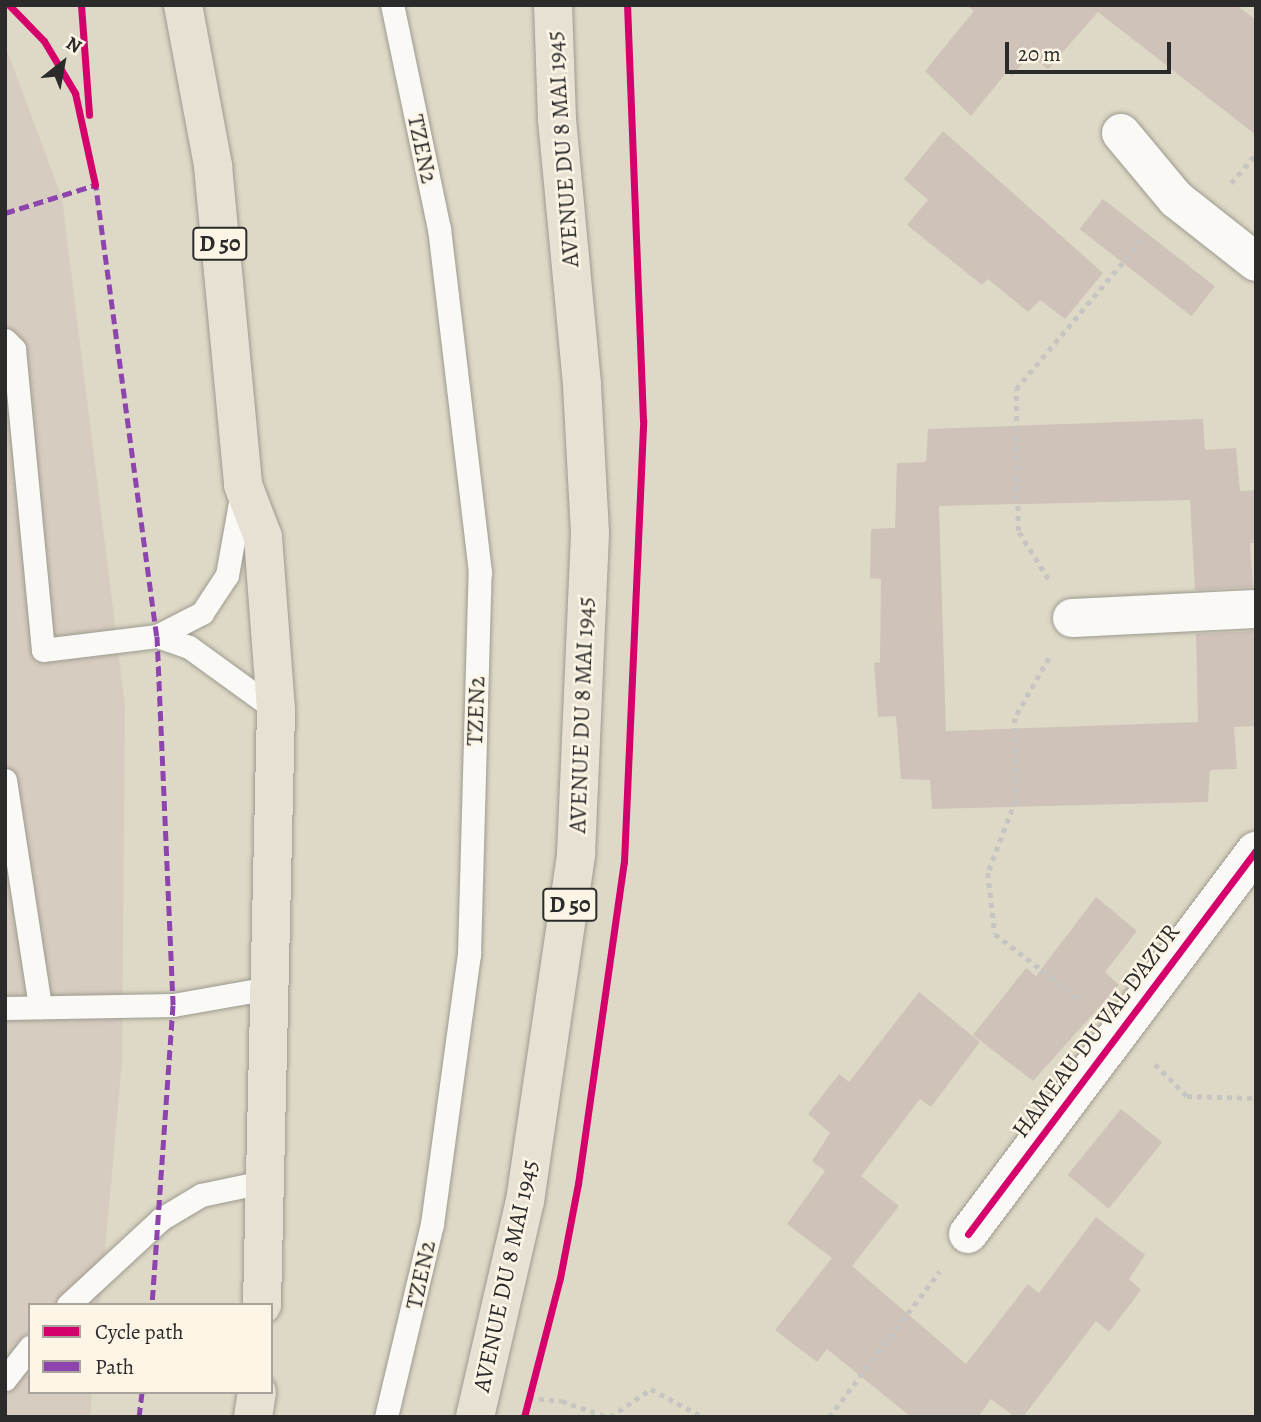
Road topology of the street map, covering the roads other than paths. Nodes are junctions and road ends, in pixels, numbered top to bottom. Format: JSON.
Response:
{"nodes":[{"id":1,"x":183,"y":5,"type":"edge"},
{"id":2,"x":392,"y":5,"type":"edge"},
{"id":3,"x":553,"y":5,"type":"edge"},
{"id":4,"x":1121,"y":134,"type":"dead end"},
{"id":5,"x":1256,"y":262,"type":"edge"},
{"id":6,"x":5,"y":340,"type":"edge"},
{"id":7,"x":243,"y":485,"type":"junction"},
{"id":8,"x":1256,"y":609,"type":"edge"},
{"id":9,"x":1072,"y":618,"type":"dead end"},
{"id":10,"x":157,"y":636,"type":"junction"},
{"id":11,"x":276,"y":710,"type":"junction"},
{"id":12,"x":5,"y":779,"type":"edge"},
{"id":13,"x":1256,"y":851,"type":"edge"},
{"id":14,"x":269,"y":988,"type":"junction"},
{"id":15,"x":40,"y":1007,"type":"junction"},
{"id":16,"x":5,"y":1008,"type":"edge"},
{"id":17,"x":263,"y":1182,"type":"junction"},
{"id":18,"x":968,"y":1234,"type":"road end"},
{"id":19,"x":70,"y":1303,"type":"edge"},
{"id":20,"x":262,"y":1303,"type":"edge"},
{"id":21,"x":28,"y":1350,"type":"edge"},
{"id":22,"x":5,"y":1379,"type":"edge"},
{"id":23,"x":257,"y":1394,"type":"edge"},
{"id":24,"x":254,"y":1417,"type":"edge"},
{"id":25,"x":386,"y":1417,"type":"edge"},
{"id":26,"x":475,"y":1417,"type":"edge"}],
"edges":[{"from":1,"to":7,"type":"main road","number":"D 50"},
{"from":2,"to":25,"type":"lane","name":"TZEN2"},
{"from":3,"to":26,"type":"main road","name":"AVENUE DU 8 MAI 1945","number":"D 50"},
{"from":4,"to":5,"type":"street"},
{"from":6,"to":10,"type":"lane"},
{"from":7,"to":10,"type":"lane"},
{"from":7,"to":11,"type":"main road","number":"D 50"},
{"from":8,"to":9,"type":"street"},
{"from":10,"to":11,"type":"lane"},
{"from":11,"to":14,"type":"main road","number":"D 50"},
{"from":12,"to":15,"type":"lane"},
{"from":13,"to":18,"type":"street","name":"HAMEAU DU VAL D'AZUR"},
{"from":14,"to":15,"type":"lane"},
{"from":14,"to":17,"type":"main road","number":"D 50"},
{"from":15,"to":16,"type":"lane"},
{"from":17,"to":19,"type":"lane"},
{"from":17,"to":20,"type":"main road","number":"D 50"},
{"from":21,"to":22,"type":"lane"},
{"from":23,"to":24,"type":"main road"}]}
